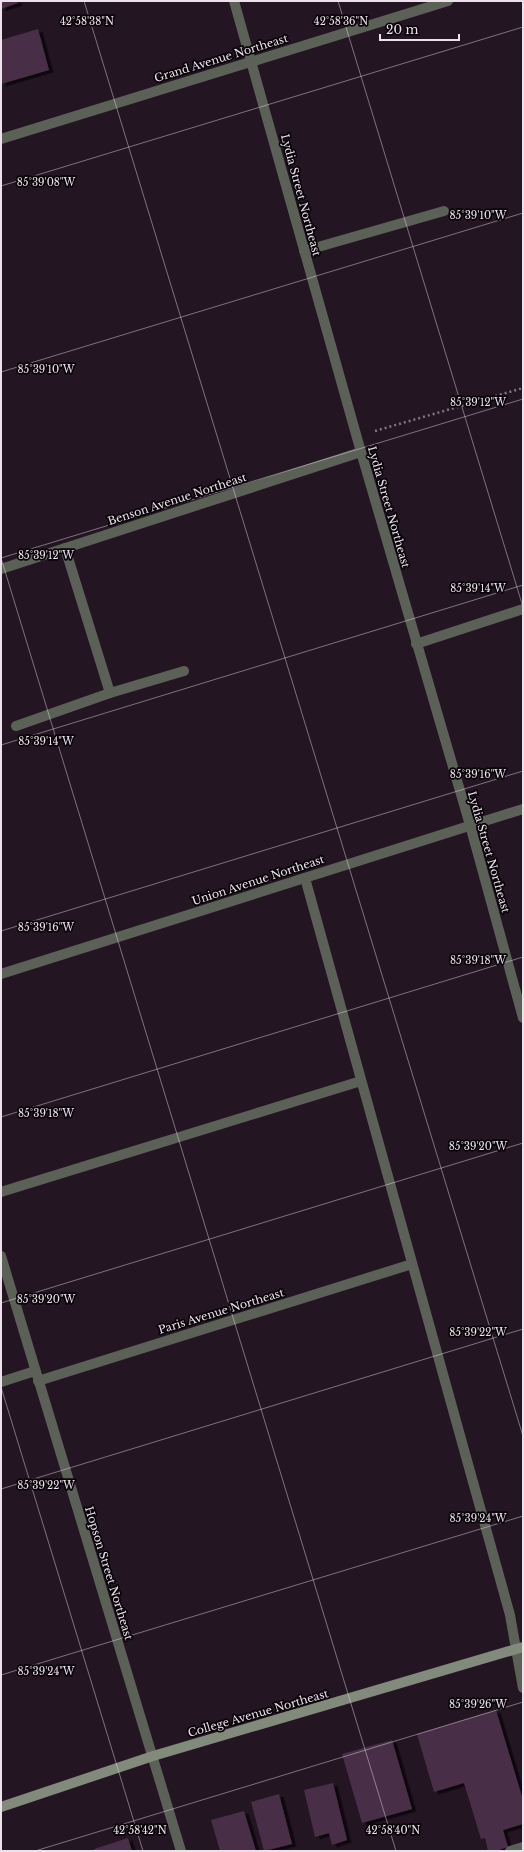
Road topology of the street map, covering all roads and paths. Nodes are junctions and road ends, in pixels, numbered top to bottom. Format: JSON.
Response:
{"nodes":[{"id":1,"x":234,"y":1,"type":"edge"},
{"id":2,"x":448,"y":1,"type":"edge"},
{"id":3,"x":252,"y":60,"type":"junction"},
{"id":4,"x":1,"y":139,"type":"edge"},
{"id":5,"x":444,"y":211,"type":"dead end"},
{"id":6,"x":304,"y":251,"type":"junction"},
{"id":7,"x":523,"y":388,"type":"edge"},
{"id":8,"x":375,"y":431,"type":"dead end"},
{"id":9,"x":361,"y":452,"type":"junction"},
{"id":10,"x":64,"y":548,"type":"junction"},
{"id":11,"x":1,"y":569,"type":"edge"},
{"id":12,"x":523,"y":609,"type":"edge"},
{"id":13,"x":416,"y":644,"type":"junction"},
{"id":14,"x":184,"y":671,"type":"dead end"},
{"id":15,"x":110,"y":693,"type":"junction"},
{"id":16,"x":16,"y":726,"type":"dead end"},
{"id":17,"x":523,"y":809,"type":"edge"},
{"id":18,"x":470,"y":825,"type":"junction"},
{"id":19,"x":304,"y":878,"type":"junction"},
{"id":20,"x":1,"y":974,"type":"edge"},
{"id":21,"x":523,"y":1018,"type":"edge"},
{"id":22,"x":361,"y":1081,"type":"junction"},
{"id":23,"x":1,"y":1192,"type":"edge"},
{"id":24,"x":1,"y":1256,"type":"edge"},
{"id":25,"x":412,"y":1264,"type":"junction"},
{"id":26,"x":36,"y":1376,"type":"junction"},
{"id":27,"x":1,"y":1382,"type":"edge"},
{"id":28,"x":520,"y":1648,"type":"edge"},
{"id":29,"x":523,"y":1688,"type":"edge"},
{"id":30,"x":153,"y":1756,"type":"junction"},
{"id":31,"x":1,"y":1807,"type":"edge"},
{"id":32,"x":523,"y":1847,"type":"edge"},
{"id":33,"x":181,"y":1851,"type":"edge"},
{"id":34,"x":510,"y":1851,"type":"edge"}],
"edges":[{"from":1,"to":3,"type":"street","name":"Lydia Street Northeast"},
{"from":2,"to":3,"type":"street","name":"Grand Avenue Northeast"},
{"from":3,"to":4,"type":"street","name":"Grand Avenue Northeast"},
{"from":3,"to":6,"type":"street","name":"Lydia Street Northeast"},
{"from":5,"to":6,"type":"street"},
{"from":6,"to":9,"type":"street","name":"Lydia Street Northeast"},
{"from":7,"to":8,"type":"path"},
{"from":9,"to":10,"type":"street","name":"Benson Avenue Northeast"},
{"from":9,"to":13,"type":"street","name":"Lydia Street Northeast"},
{"from":10,"to":11,"type":"street","name":"Benson Avenue Northeast"},
{"from":10,"to":15,"type":"street"},
{"from":12,"to":13,"type":"street"},
{"from":13,"to":18,"type":"street","name":"Lydia Street Northeast"},
{"from":14,"to":15,"type":"street"},
{"from":15,"to":16,"type":"street"},
{"from":17,"to":18,"type":"street","name":"Union Avenue Northeast"},
{"from":18,"to":19,"type":"street","name":"Union Avenue Northeast"},
{"from":18,"to":21,"type":"street","name":"Lydia Street Northeast"},
{"from":19,"to":20,"type":"street","name":"Union Avenue Northeast"},
{"from":19,"to":22,"type":"street"},
{"from":22,"to":23,"type":"street"},
{"from":22,"to":25,"type":"street"},
{"from":24,"to":26,"type":"street","name":"Hopson Street Northeast"},
{"from":25,"to":26,"type":"street","name":"Paris Avenue Northeast"},
{"from":25,"to":28,"type":"street"},
{"from":26,"to":27,"type":"street","name":"Paris Avenue Northeast"},
{"from":26,"to":30,"type":"street","name":"Hopson Street Northeast"},
{"from":28,"to":29,"type":"street"},
{"from":28,"to":30,"type":"main road","name":"College Avenue Northeast"},
{"from":30,"to":31,"type":"main road","name":"College Avenue Northeast"},
{"from":30,"to":33,"type":"street","name":"Hopson Street Northeast"},
{"from":32,"to":34,"type":"street"}]}
